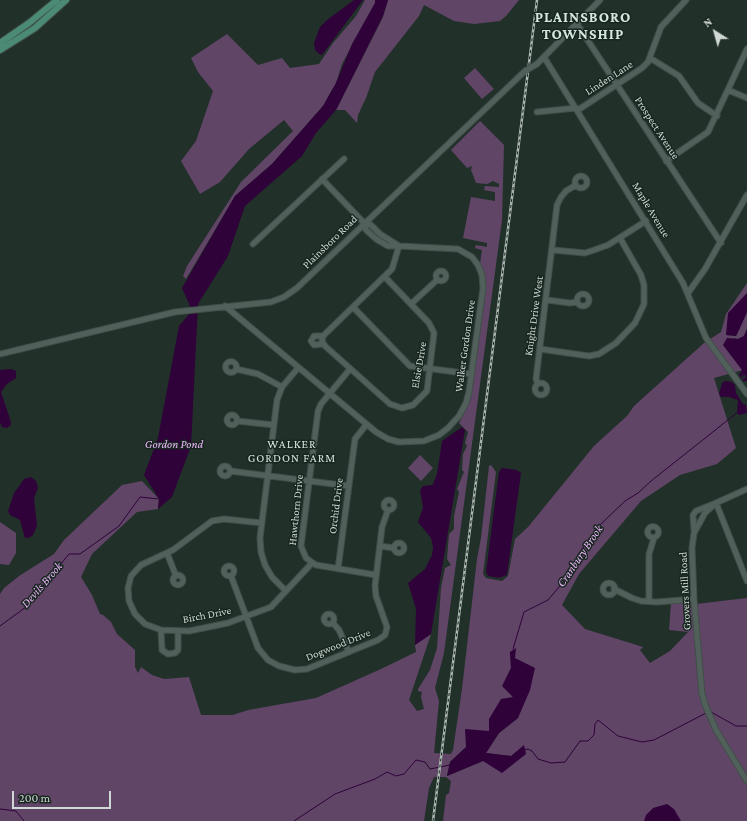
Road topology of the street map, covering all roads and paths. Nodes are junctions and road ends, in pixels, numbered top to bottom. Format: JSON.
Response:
{"nodes":[{"id":1,"x":57,"y":0,"type":"edge"},
{"id":2,"x":66,"y":0,"type":"edge"},
{"id":3,"x":600,"y":0,"type":"edge"},
{"id":4,"x":686,"y":0,"type":"edge"},
{"id":5,"x":577,"y":24,"type":"junction"},
{"id":6,"x":0,"y":42,"type":"edge"},
{"id":7,"x":747,"y":49,"type":"edge"},
{"id":8,"x":0,"y":50,"type":"edge"},
{"id":9,"x":544,"y":57,"type":"junction"},
{"id":10,"x":650,"y":58,"type":"junction"},
{"id":11,"x":618,"y":85,"type":"junction"},
{"id":12,"x":728,"y":90,"type":"junction"},
{"id":13,"x":747,"y":98,"type":"edge"},
{"id":14,"x":577,"y":109,"type":"junction"},
{"id":15,"x":537,"y":112,"type":"dead end"},
{"id":16,"x":717,"y":116,"type":"junction"},
{"id":17,"x":344,"y":159,"type":"dead end"},
{"id":18,"x":666,"y":162,"type":"junction"},
{"id":19,"x":322,"y":179,"type":"junction"},
{"id":20,"x":576,"y":185,"type":"dead end"},
{"id":21,"x":747,"y":195,"type":"edge"},
{"id":22,"x":646,"y":221,"type":"junction"},
{"id":23,"x":364,"y":223,"type":"junction"},
{"id":24,"x":620,"y":238,"type":"junction"},
{"id":25,"x":253,"y":244,"type":"dead end"},
{"id":26,"x":720,"y":244,"type":"junction"},
{"id":27,"x":399,"y":246,"type":"junction"},
{"id":28,"x":553,"y":250,"type":"junction"},
{"id":29,"x":385,"y":277,"type":"junction"},
{"id":30,"x":437,"y":280,"type":"dead end"},
{"id":31,"x":688,"y":293,"type":"junction"},
{"id":32,"x":546,"y":300,"type":"junction"},
{"id":33,"x":577,"y":302,"type":"dead end"},
{"id":34,"x":411,"y":304,"type":"junction"},
{"id":35,"x":225,"y":306,"type":"junction"},
{"id":36,"x":353,"y":307,"type":"junction"},
{"id":37,"x":323,"y":336,"type":"junction"},
{"id":38,"x":324,"y":344,"type":"junction"},
{"id":39,"x":540,"y":349,"type":"junction"},
{"id":40,"x":0,"y":354,"type":"edge"},
{"id":41,"x":298,"y":368,"type":"junction"},
{"id":42,"x":236,"y":369,"type":"dead end"},
{"id":43,"x":350,"y":369,"type":"junction"},
{"id":44,"x":430,"y":369,"type":"junction"},
{"id":45,"x":471,"y":374,"type":"junction"},
{"id":46,"x":538,"y":384,"type":"dead end"},
{"id":47,"x":282,"y":387,"type":"junction"},
{"id":48,"x":330,"y":393,"type":"junction"},
{"id":49,"x":747,"y":394,"type":"edge"},
{"id":50,"x":237,"y":421,"type":"dead end"},
{"id":51,"x":274,"y":425,"type":"junction"},
{"id":52,"x":366,"y":425,"type":"junction"},
{"id":53,"x":230,"y":471,"type":"dead end"},
{"id":54,"x":268,"y":476,"type":"junction"},
{"id":55,"x":309,"y":481,"type":"junction"},
{"id":56,"x":349,"y":486,"type":"junction"},
{"id":57,"x":747,"y":489,"type":"edge"},
{"id":58,"x":716,"y":503,"type":"junction"},
{"id":59,"x":388,"y":510,"type":"dead end"},
{"id":60,"x":262,"y":523,"type":"junction"},
{"id":61,"x":694,"y":533,"type":"junction"},
{"id":62,"x":654,"y":538,"type":"dead end"},
{"id":63,"x":380,"y":546,"type":"junction"},
{"id":64,"x":394,"y":548,"type":"dead end"},
{"id":65,"x":167,"y":553,"type":"junction"},
{"id":66,"x":312,"y":563,"type":"junction"},
{"id":67,"x":338,"y":569,"type":"junction"},
{"id":68,"x":376,"y":574,"type":"junction"},
{"id":69,"x":176,"y":576,"type":"dead end"},
{"id":70,"x":231,"y":576,"type":"dead end"},
{"id":71,"x":747,"y":581,"type":"edge"},
{"id":72,"x":614,"y":588,"type":"dead end"},
{"id":73,"x":286,"y":591,"type":"junction"},
{"id":74,"x":694,"y":599,"type":"junction"},
{"id":75,"x":649,"y":601,"type":"junction"},
{"id":76,"x":246,"y":617,"type":"junction"},
{"id":77,"x":333,"y":623,"type":"dead end"},
{"id":78,"x":161,"y":630,"type":"junction"},
{"id":79,"x":178,"y":631,"type":"junction"},
{"id":80,"x":349,"y":652,"type":"junction"},
{"id":81,"x":747,"y":781,"type":"edge"}],
"edges":[{"from":1,"to":6,"type":"main road"},
{"from":2,"to":8,"type":"main road"},
{"from":3,"to":5,"type":"street","name":"Plainsboro Road"},
{"from":4,"to":10,"type":"street","name":"Linden Lane"},
{"from":5,"to":9,"type":"street","name":"Plainsboro Road"},
{"from":5,"to":11,"type":"street","name":"Prospect Avenue"},
{"from":7,"to":12,"type":"street"},
{"from":9,"to":14,"type":"street","name":"Maple Avenue"},
{"from":9,"to":23,"type":"street","name":"Plainsboro Road","bridge":true},
{"from":10,"to":11,"type":"street","name":"Linden Lane"},
{"from":10,"to":16,"type":"street"},
{"from":11,"to":14,"type":"street","name":"Linden Lane"},
{"from":11,"to":18,"type":"street","name":"Prospect Avenue"},
{"from":12,"to":13,"type":"street"},
{"from":12,"to":16,"type":"street"},
{"from":14,"to":15,"type":"street"},
{"from":14,"to":22,"type":"street","name":"Maple Avenue"},
{"from":16,"to":18,"type":"street"},
{"from":17,"to":19,"type":"street"},
{"from":18,"to":26,"type":"street","name":"Prospect Avenue"},
{"from":19,"to":23,"type":"street","name":"Walker Gordon Drive"},
{"from":19,"to":25,"type":"street"},
{"from":20,"to":28,"type":"street","name":"Knight Drive West"},
{"from":21,"to":26,"type":"street"},
{"from":22,"to":24,"type":"street"},
{"from":22,"to":31,"type":"street","name":"Maple Avenue"},
{"from":23,"to":27,"type":"street","name":"Walker Gordon Drive"},
{"from":23,"to":35,"type":"street","name":"Plainsboro Road"},
{"from":24,"to":28,"type":"street"},
{"from":24,"to":39,"type":"street"},
{"from":26,"to":31,"type":"street"},
{"from":27,"to":29,"type":"street","name":"Elsie Drive"},
{"from":27,"to":45,"type":"street","name":"Walker Gordon Drive"},
{"from":28,"to":32,"type":"street","name":"Knight Drive West"},
{"from":29,"to":34,"type":"street","name":"Elsie Drive"},
{"from":29,"to":36,"type":"street","name":"Elsie Drive"},
{"from":30,"to":34,"type":"street"},
{"from":31,"to":49,"type":"street","name":"Maple Avenue"},
{"from":32,"to":33,"type":"street"},
{"from":32,"to":39,"type":"street","name":"Knight Drive West"},
{"from":34,"to":44,"type":"street","name":"Elsie Drive"},
{"from":35,"to":40,"type":"street","name":"Plainsboro Road"},
{"from":35,"to":41,"type":"street","name":"Walker Gordon Drive"},
{"from":36,"to":37,"type":"street","name":"Elsie Drive"},
{"from":36,"to":44,"type":"street"},
{"from":37,"to":38,"type":"street"},
{"from":37,"to":38,"type":"street","name":"Elsie Drive"},
{"from":38,"to":43,"type":"street","name":"Elsie Drive"},
{"from":39,"to":46,"type":"street","name":"Knight Drive West"},
{"from":41,"to":47,"type":"street"},
{"from":41,"to":48,"type":"street","name":"Walker Gordon Drive"},
{"from":42,"to":47,"type":"street"},
{"from":43,"to":44,"type":"street","name":"Elsie Drive"},
{"from":43,"to":48,"type":"street","name":"Hawthorn Drive"},
{"from":44,"to":45,"type":"street"},
{"from":45,"to":52,"type":"street","name":"Walker Gordon Drive"},
{"from":47,"to":51,"type":"street"},
{"from":48,"to":52,"type":"street","name":"Walker Gordon Drive"},
{"from":48,"to":55,"type":"street","name":"Hawthorn Drive"},
{"from":50,"to":51,"type":"street"},
{"from":51,"to":54,"type":"street"},
{"from":52,"to":56,"type":"street","name":"Orchid Drive"},
{"from":53,"to":54,"type":"street"},
{"from":54,"to":55,"type":"street"},
{"from":54,"to":60,"type":"street"},
{"from":55,"to":56,"type":"street"},
{"from":55,"to":66,"type":"street","name":"Hawthorn Drive"},
{"from":56,"to":67,"type":"street","name":"Orchid Drive"},
{"from":57,"to":58,"type":"street","name":"Grovers Mill Road"},
{"from":58,"to":61,"type":"street","name":"Grovers Mill Road"},
{"from":58,"to":61,"type":"street"},
{"from":58,"to":71,"type":"street"},
{"from":59,"to":63,"type":"street","name":"Dogwood Drive"},
{"from":60,"to":65,"type":"street","name":"Birch Drive"},
{"from":60,"to":73,"type":"street"},
{"from":61,"to":74,"type":"street","name":"Grovers Mill Road"},
{"from":62,"to":75,"type":"street"},
{"from":63,"to":64,"type":"street"},
{"from":63,"to":68,"type":"street","name":"Dogwood Drive"},
{"from":65,"to":69,"type":"street"},
{"from":65,"to":78,"type":"street","name":"Birch Drive"},
{"from":66,"to":67,"type":"street"},
{"from":66,"to":73,"type":"street","name":"Birch Drive"},
{"from":67,"to":68,"type":"street"},
{"from":68,"to":80,"type":"street","name":"Dogwood Drive"},
{"from":70,"to":76,"type":"street","name":"Dogwood Drive"},
{"from":72,"to":75,"type":"street"},
{"from":73,"to":76,"type":"street","name":"Birch Drive"},
{"from":74,"to":75,"type":"street"},
{"from":74,"to":81,"type":"street","name":"Grovers Mill Road"},
{"from":76,"to":79,"type":"street","name":"Birch Drive"},
{"from":76,"to":80,"type":"street","name":"Dogwood Drive"},
{"from":77,"to":80,"type":"street"},
{"from":78,"to":79,"type":"street","name":"Birch Drive"},
{"from":78,"to":79,"type":"street"}]}
